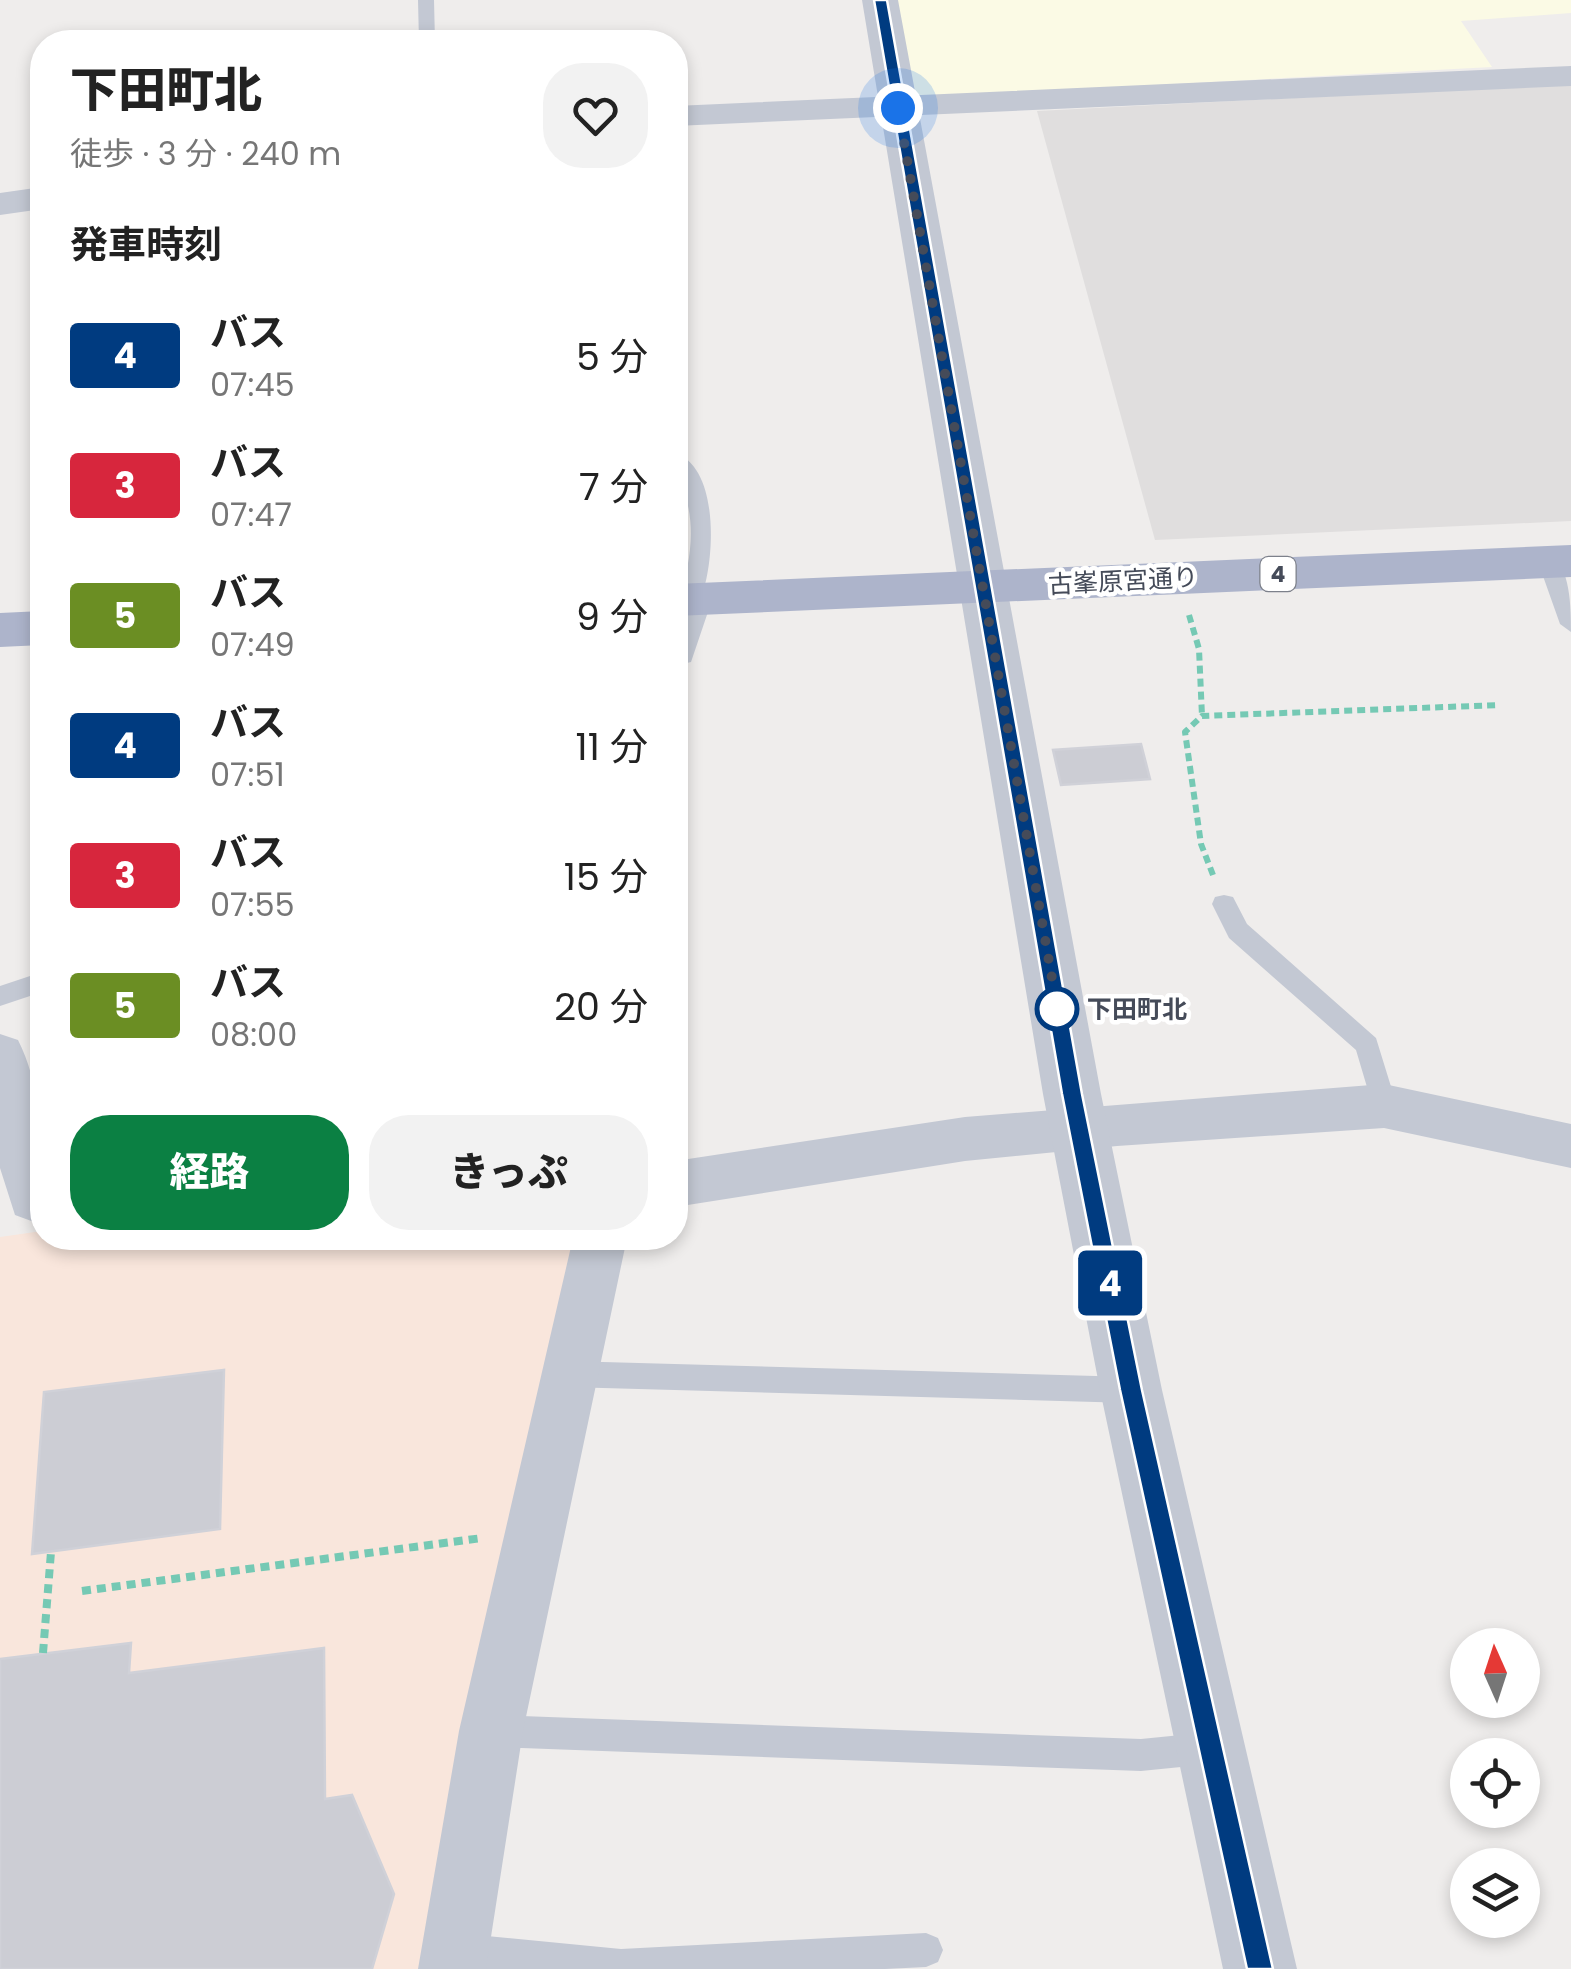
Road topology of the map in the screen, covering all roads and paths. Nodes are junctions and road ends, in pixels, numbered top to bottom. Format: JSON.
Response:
{"nodes":[{"id":1,"x":426,"y":0,"type":"edge"},
{"id":2,"x":880,"y":0,"type":"edge"},
{"id":3,"x":427,"y":30,"type":"edge"},
{"id":4,"x":1571,"y":76,"type":"edge"},
{"id":5,"x":898,"y":108,"type":"junction"},
{"id":6,"x":688,"y":116,"type":"edge"},
{"id":7,"x":30,"y":200,"type":"edge"},
{"id":8,"x":0,"y":204,"type":"edge"},
{"id":9,"x":688,"y":478,"type":"edge"},
{"id":10,"x":1560,"y":562,"type":"edge"},
{"id":11,"x":984,"y":587,"type":"junction"},
{"id":12,"x":688,"y":589,"type":"edge"},
{"id":13,"x":688,"y":600,"type":"edge"},
{"id":14,"x":1189,"y":615,"type":"dead end"},
{"id":15,"x":1571,"y":624,"type":"edge"},
{"id":16,"x":30,"y":629,"type":"edge"},
{"id":17,"x":0,"y":630,"type":"edge"},
{"id":18,"x":1500,"y":705,"type":"dead end"},
{"id":19,"x":1202,"y":716,"type":"junction"},
{"id":20,"x":1224,"y":904,"type":"joint"},
{"id":21,"x":30,"y":986,"type":"edge"},
{"id":22,"x":0,"y":996,"type":"edge"},
{"id":23,"x":0,"y":1055,"type":"edge"},
{"id":24,"x":1384,"y":1106,"type":"junction"},
{"id":25,"x":1079,"y":1129,"type":"junction"},
{"id":26,"x":1571,"y":1146,"type":"edge"},
{"id":27,"x":688,"y":1182,"type":"edge"},
{"id":28,"x":25,"y":1201,"type":"edge"},
{"id":29,"x":597,"y":1250,"type":"edge"},
{"id":30,"x":567,"y":1374,"type":"junction"},
{"id":31,"x":1131,"y":1390,"type":"junction"},
{"id":32,"x":533,"y":1535,"type":"junction"},
{"id":33,"x":50,"y":1552,"type":"dead end"},
{"id":34,"x":82,"y":1591,"type":"dead end"},
{"id":35,"x":43,"y":1653,"type":"dead end"},
{"id":36,"x":491,"y":1731,"type":"junction"},
{"id":37,"x":1211,"y":1748,"type":"junction"},
{"id":38,"x":926,"y":1950,"type":"dead end"},
{"id":39,"x":454,"y":1960,"type":"edge"},
{"id":40,"x":1260,"y":1969,"type":"edge"}],
"edges":[{"from":1,"to":3,"type":"lane"},
{"from":2,"to":5,"type":"street"},
{"from":4,"to":5,"type":"street"},
{"from":5,"to":6,"type":"street"},
{"from":5,"to":11,"type":"street"},
{"from":7,"to":8,"type":"street"},
{"from":9,"to":12,"type":"lane"},
{"from":10,"to":11,"type":"main road","name":"古峯原宮通り","number":"4"},
{"from":10,"to":15,"type":"lane"},
{"from":11,"to":13,"type":"main road","name":"古峯原宮通り","number":"4"},
{"from":11,"to":25,"type":"street"},
{"from":14,"to":19,"type":"path"},
{"from":16,"to":17,"type":"main road"},
{"from":18,"to":19,"type":"path"},
{"from":19,"to":20,"type":"path"},
{"from":20,"to":24,"type":"lane"},
{"from":21,"to":22,"type":"lane"},
{"from":23,"to":28,"type":"street"},
{"from":24,"to":25,"type":"street"},
{"from":24,"to":26,"type":"street"},
{"from":25,"to":27,"type":"street"},
{"from":25,"to":31,"type":"street"},
{"from":29,"to":30,"type":"street"},
{"from":30,"to":31,"type":"lane"},
{"from":30,"to":32,"type":"street"},
{"from":31,"to":37,"type":"street"},
{"from":32,"to":34,"type":"path"},
{"from":32,"to":36,"type":"street"},
{"from":33,"to":35,"type":"path"},
{"from":36,"to":37,"type":"lane"},
{"from":36,"to":39,"type":"street"},
{"from":37,"to":40,"type":"street"},
{"from":38,"to":39,"type":"lane"}]}
